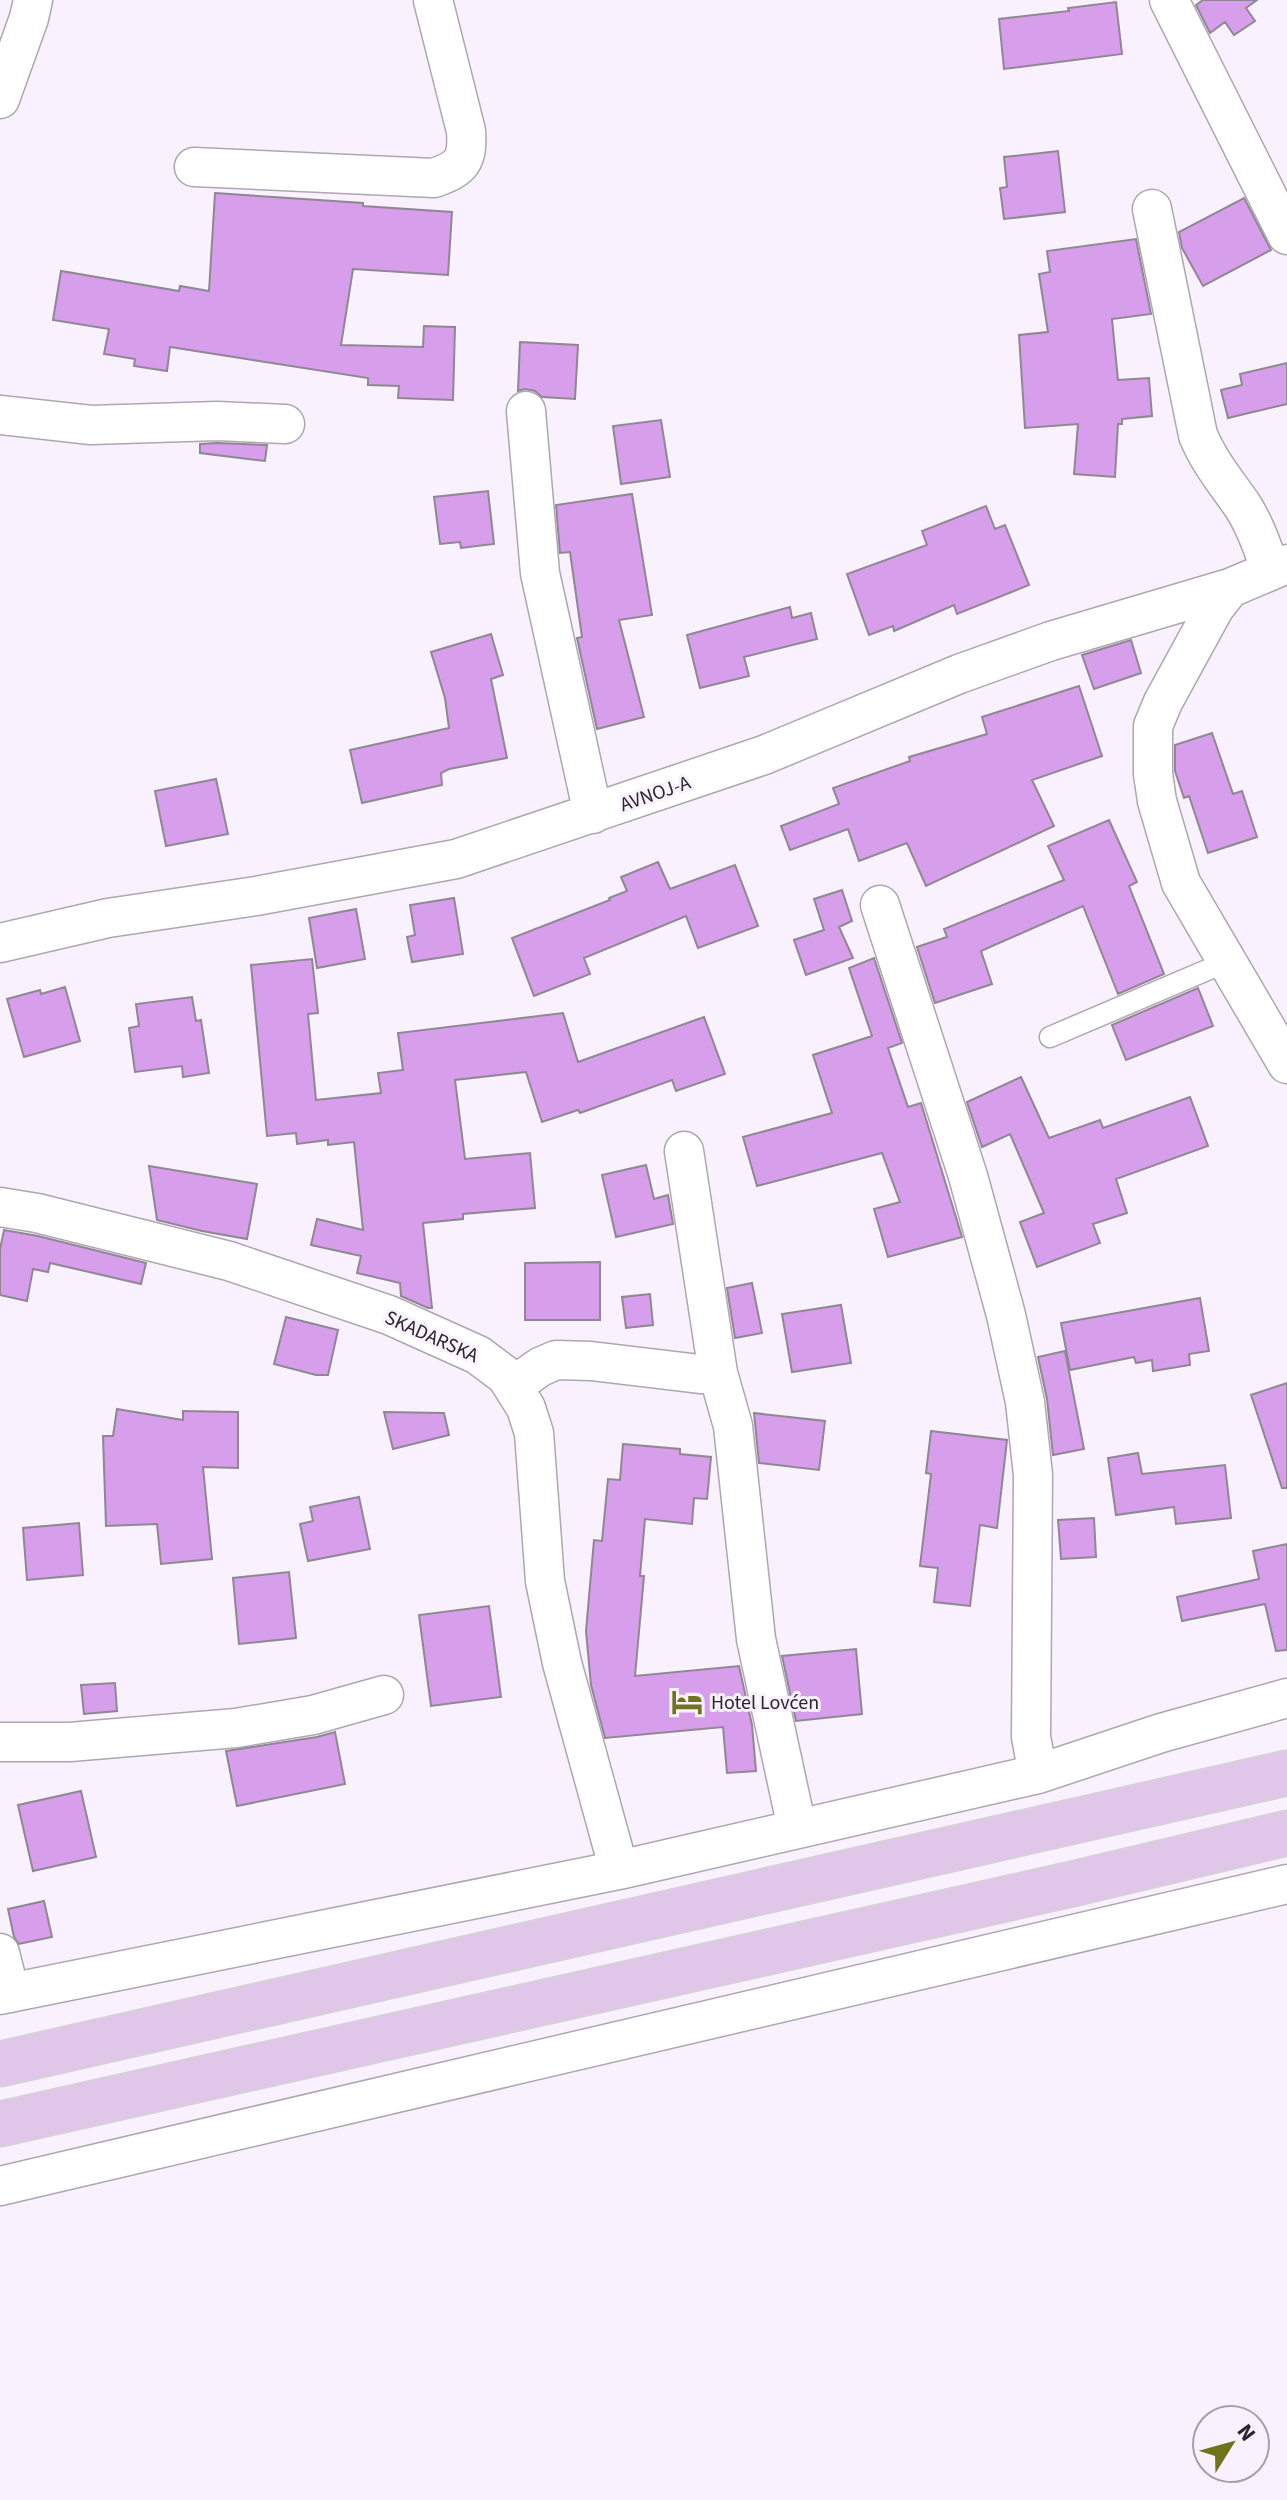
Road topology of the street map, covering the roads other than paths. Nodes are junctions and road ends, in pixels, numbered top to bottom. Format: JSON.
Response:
{"nodes":[{"id":1,"x":33,"y":0,"type":"edge"},
{"id":2,"x":433,"y":0,"type":"edge"},
{"id":3,"x":1169,"y":0,"type":"edge"},
{"id":4,"x":0,"y":99,"type":"edge"},
{"id":5,"x":194,"y":167,"type":"dead end"},
{"id":6,"x":1152,"y":209,"type":"dead end"},
{"id":7,"x":1287,"y":235,"type":"edge"},
{"id":8,"x":526,"y":411,"type":"dead end"},
{"id":9,"x":0,"y":415,"type":"edge"},
{"id":10,"x":285,"y":424,"type":"dead end"},
{"id":11,"x":1279,"y":567,"type":"edge"},
{"id":12,"x":1230,"y":588,"type":"junction"},
{"id":13,"x":593,"y":814,"type":"junction"},
{"id":14,"x":880,"y":905,"type":"dead end"},
{"id":15,"x":0,"y":943,"type":"edge"},
{"id":16,"x":1226,"y":962,"type":"junction"},
{"id":17,"x":1050,"y":1037,"type":"dead end"},
{"id":18,"x":1287,"y":1064,"type":"edge"},
{"id":19,"x":684,"y":1151,"type":"dead end"},
{"id":20,"x":0,"y":1207,"type":"edge"},
{"id":21,"x":718,"y":1373,"type":"junction"},
{"id":22,"x":513,"y":1386,"type":"junction"},
{"id":23,"x":384,"y":1695,"type":"dead end"},
{"id":24,"x":1287,"y":1698,"type":"edge"},
{"id":25,"x":0,"y":1742,"type":"edge"},
{"id":26,"x":1287,"y":1773,"type":"edge"},
{"id":27,"x":1038,"y":1774,"type":"junction"},
{"id":28,"x":797,"y":1828,"type":"junction"},
{"id":29,"x":1287,"y":1833,"type":"edge"},
{"id":30,"x":619,"y":1870,"type":"junction"},
{"id":31,"x":1287,"y":1884,"type":"edge"},
{"id":32,"x":0,"y":1953,"type":"edge"},
{"id":33,"x":5,"y":1994,"type":"edge"},
{"id":34,"x":1,"y":2064,"type":"edge"},
{"id":35,"x":1,"y":2124,"type":"edge"},
{"id":36,"x":0,"y":2186,"type":"edge"}],
"edges":[{"from":1,"to":4,"type":"street"},
{"from":2,"to":5,"type":"street"},
{"from":3,"to":7,"type":"street"},
{"from":6,"to":11,"type":"street"},
{"from":8,"to":13,"type":"street"},
{"from":9,"to":10,"type":"street"},
{"from":11,"to":12,"type":"street","name":"AVNOJ-A"},
{"from":12,"to":13,"type":"street","name":"AVNOJ-A"},
{"from":12,"to":16,"type":"street"},
{"from":13,"to":15,"type":"street","name":"AVNOJ-A"},
{"from":14,"to":27,"type":"street"},
{"from":16,"to":17,"type":"lane"},
{"from":16,"to":18,"type":"street"},
{"from":19,"to":21,"type":"street"},
{"from":20,"to":22,"type":"street","name":"SKADARSKA"},
{"from":21,"to":22,"type":"street"},
{"from":21,"to":28,"type":"street"},
{"from":22,"to":30,"type":"street","name":"SKADARSKA"},
{"from":23,"to":25,"type":"street"},
{"from":24,"to":27,"type":"street"},
{"from":26,"to":34,"type":"main road"},
{"from":27,"to":28,"type":"street"},
{"from":28,"to":30,"type":"street"},
{"from":29,"to":35,"type":"main road"},
{"from":30,"to":33,"type":"street"},
{"from":31,"to":36,"type":"street"},
{"from":32,"to":33,"type":"street"}]}
